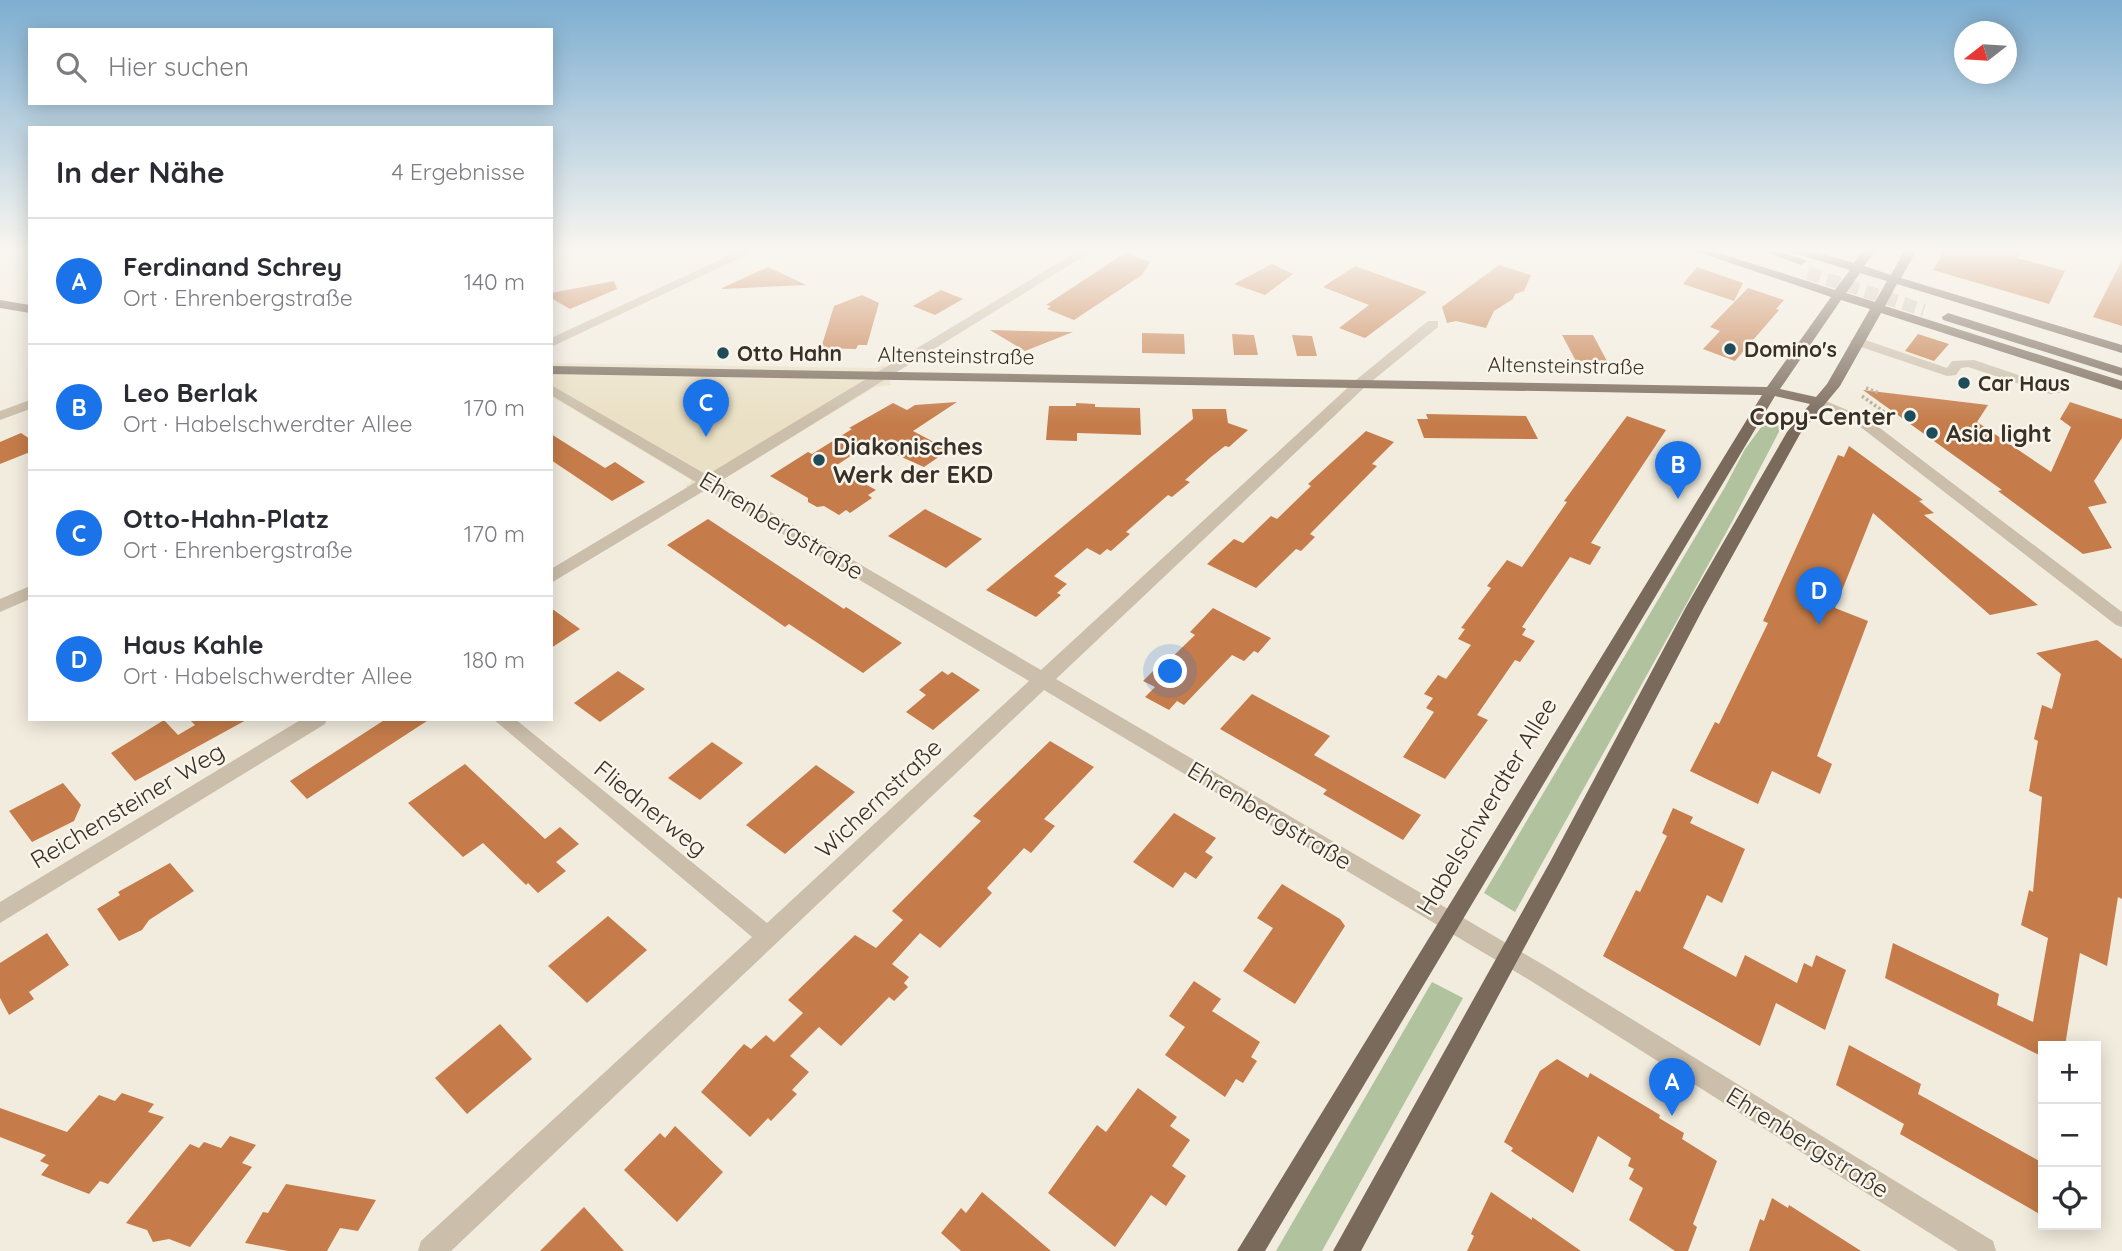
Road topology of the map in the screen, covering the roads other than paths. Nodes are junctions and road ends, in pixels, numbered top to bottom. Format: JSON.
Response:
{"nodes":[{"id":1,"x":630,"y":306,"type":"edge"},
{"id":2,"x":993,"y":306,"type":"edge"},
{"id":3,"x":1829,"y":306,"type":"edge"},
{"id":4,"x":1931,"y":306,"type":"tunnel mouth"},
{"id":5,"x":1932,"y":306,"type":"tunnel mouth"},
{"id":6,"x":1983,"y":306,"type":"edge"},
{"id":7,"x":1877,"y":307,"type":"joint"},
{"id":8,"x":1433,"y":324,"type":"dead end"},
{"id":9,"x":1857,"y":341,"type":"junction"},
{"id":10,"x":553,"y":342,"type":"edge"},
{"id":11,"x":2122,"y":349,"type":"edge"},
{"id":12,"x":2122,"y":360,"type":"edge"},
{"id":13,"x":553,"y":371,"type":"edge"},
{"id":14,"x":2122,"y":372,"type":"edge"},
{"id":15,"x":881,"y":374,"type":"junction"},
{"id":16,"x":1360,"y":383,"type":"junction"},
{"id":17,"x":2122,"y":386,"type":"edge"},
{"id":18,"x":2064,"y":388,"type":"dead end"},
{"id":19,"x":553,"y":389,"type":"edge"},
{"id":20,"x":1771,"y":391,"type":"junction"},
{"id":21,"x":1819,"y":402,"type":"junction"},
{"id":22,"x":28,"y":405,"type":"edge"},
{"id":23,"x":0,"y":416,"type":"edge"},
{"id":24,"x":708,"y":481,"type":"junction"},
{"id":25,"x":553,"y":576,"type":"edge"},
{"id":26,"x":28,"y":593,"type":"edge"},
{"id":27,"x":0,"y":606,"type":"edge"},
{"id":28,"x":2122,"y":621,"type":"edge"},
{"id":29,"x":1043,"y":681,"type":"junction"},
{"id":30,"x":315,"y":721,"type":"edge"},
{"id":31,"x":504,"y":721,"type":"edge"},
{"id":32,"x":0,"y":913,"type":"edge"},
{"id":33,"x":1449,"y":921,"type":"junction"},
{"id":34,"x":768,"y":937,"type":"junction"},
{"id":35,"x":1508,"y":956,"type":"junction"},
{"id":36,"x":431,"y":1251,"type":"edge"},
{"id":37,"x":1250,"y":1251,"type":"edge"},
{"id":38,"x":1346,"y":1251,"type":"edge"},
{"id":39,"x":1983,"y":1251,"type":"edge"}],
"edges":[{"from":1,"to":10,"type":"street"},
{"from":2,"to":15,"type":"street"},
{"from":3,"to":20,"type":"main road","name":"Habelschwerdter Allee"},
{"from":4,"to":14,"type":"main road"},
{"from":5,"to":12,"type":"main road"},
{"from":6,"to":11,"type":"main road"},
{"from":7,"to":9,"type":"main road"},
{"from":7,"to":17,"type":"main road"},
{"from":8,"to":16,"type":"street"},
{"from":9,"to":18,"type":"street"},
{"from":9,"to":21,"type":"main road"},
{"from":13,"to":15,"type":"main road","name":"Altensteinstraße"},
{"from":15,"to":16,"type":"main road","name":"Altensteinstraße"},
{"from":15,"to":24,"type":"street"},
{"from":16,"to":20,"type":"main road","name":"Altensteinstraße"},
{"from":16,"to":29,"type":"street","name":"Wichernstraße"},
{"from":19,"to":24,"type":"street","name":"Ehrenbergstraße"},
{"from":20,"to":21,"type":"main road"},
{"from":20,"to":33,"type":"main road","name":"Habelschwerdter Allee"},
{"from":21,"to":28,"type":"street"},
{"from":21,"to":35,"type":"main road"},
{"from":22,"to":23,"type":"street"},
{"from":24,"to":25,"type":"street"},
{"from":24,"to":29,"type":"street","name":"Ehrenbergstraße"},
{"from":26,"to":27,"type":"street"},
{"from":29,"to":33,"type":"street","name":"Ehrenbergstraße"},
{"from":29,"to":34,"type":"street","name":"Wichernstraße"},
{"from":30,"to":32,"type":"street","name":"Reichensteiner Weg"},
{"from":31,"to":34,"type":"street","name":"Fliednerweg"},
{"from":33,"to":35,"type":"street","name":"Ehrenbergstraße"},
{"from":33,"to":37,"type":"main road","name":"Habelschwerdter Allee"},
{"from":34,"to":36,"type":"street","name":"Wichernstraße"},
{"from":35,"to":38,"type":"main road"},
{"from":35,"to":39,"type":"street","name":"Ehrenbergstraße"}]}
